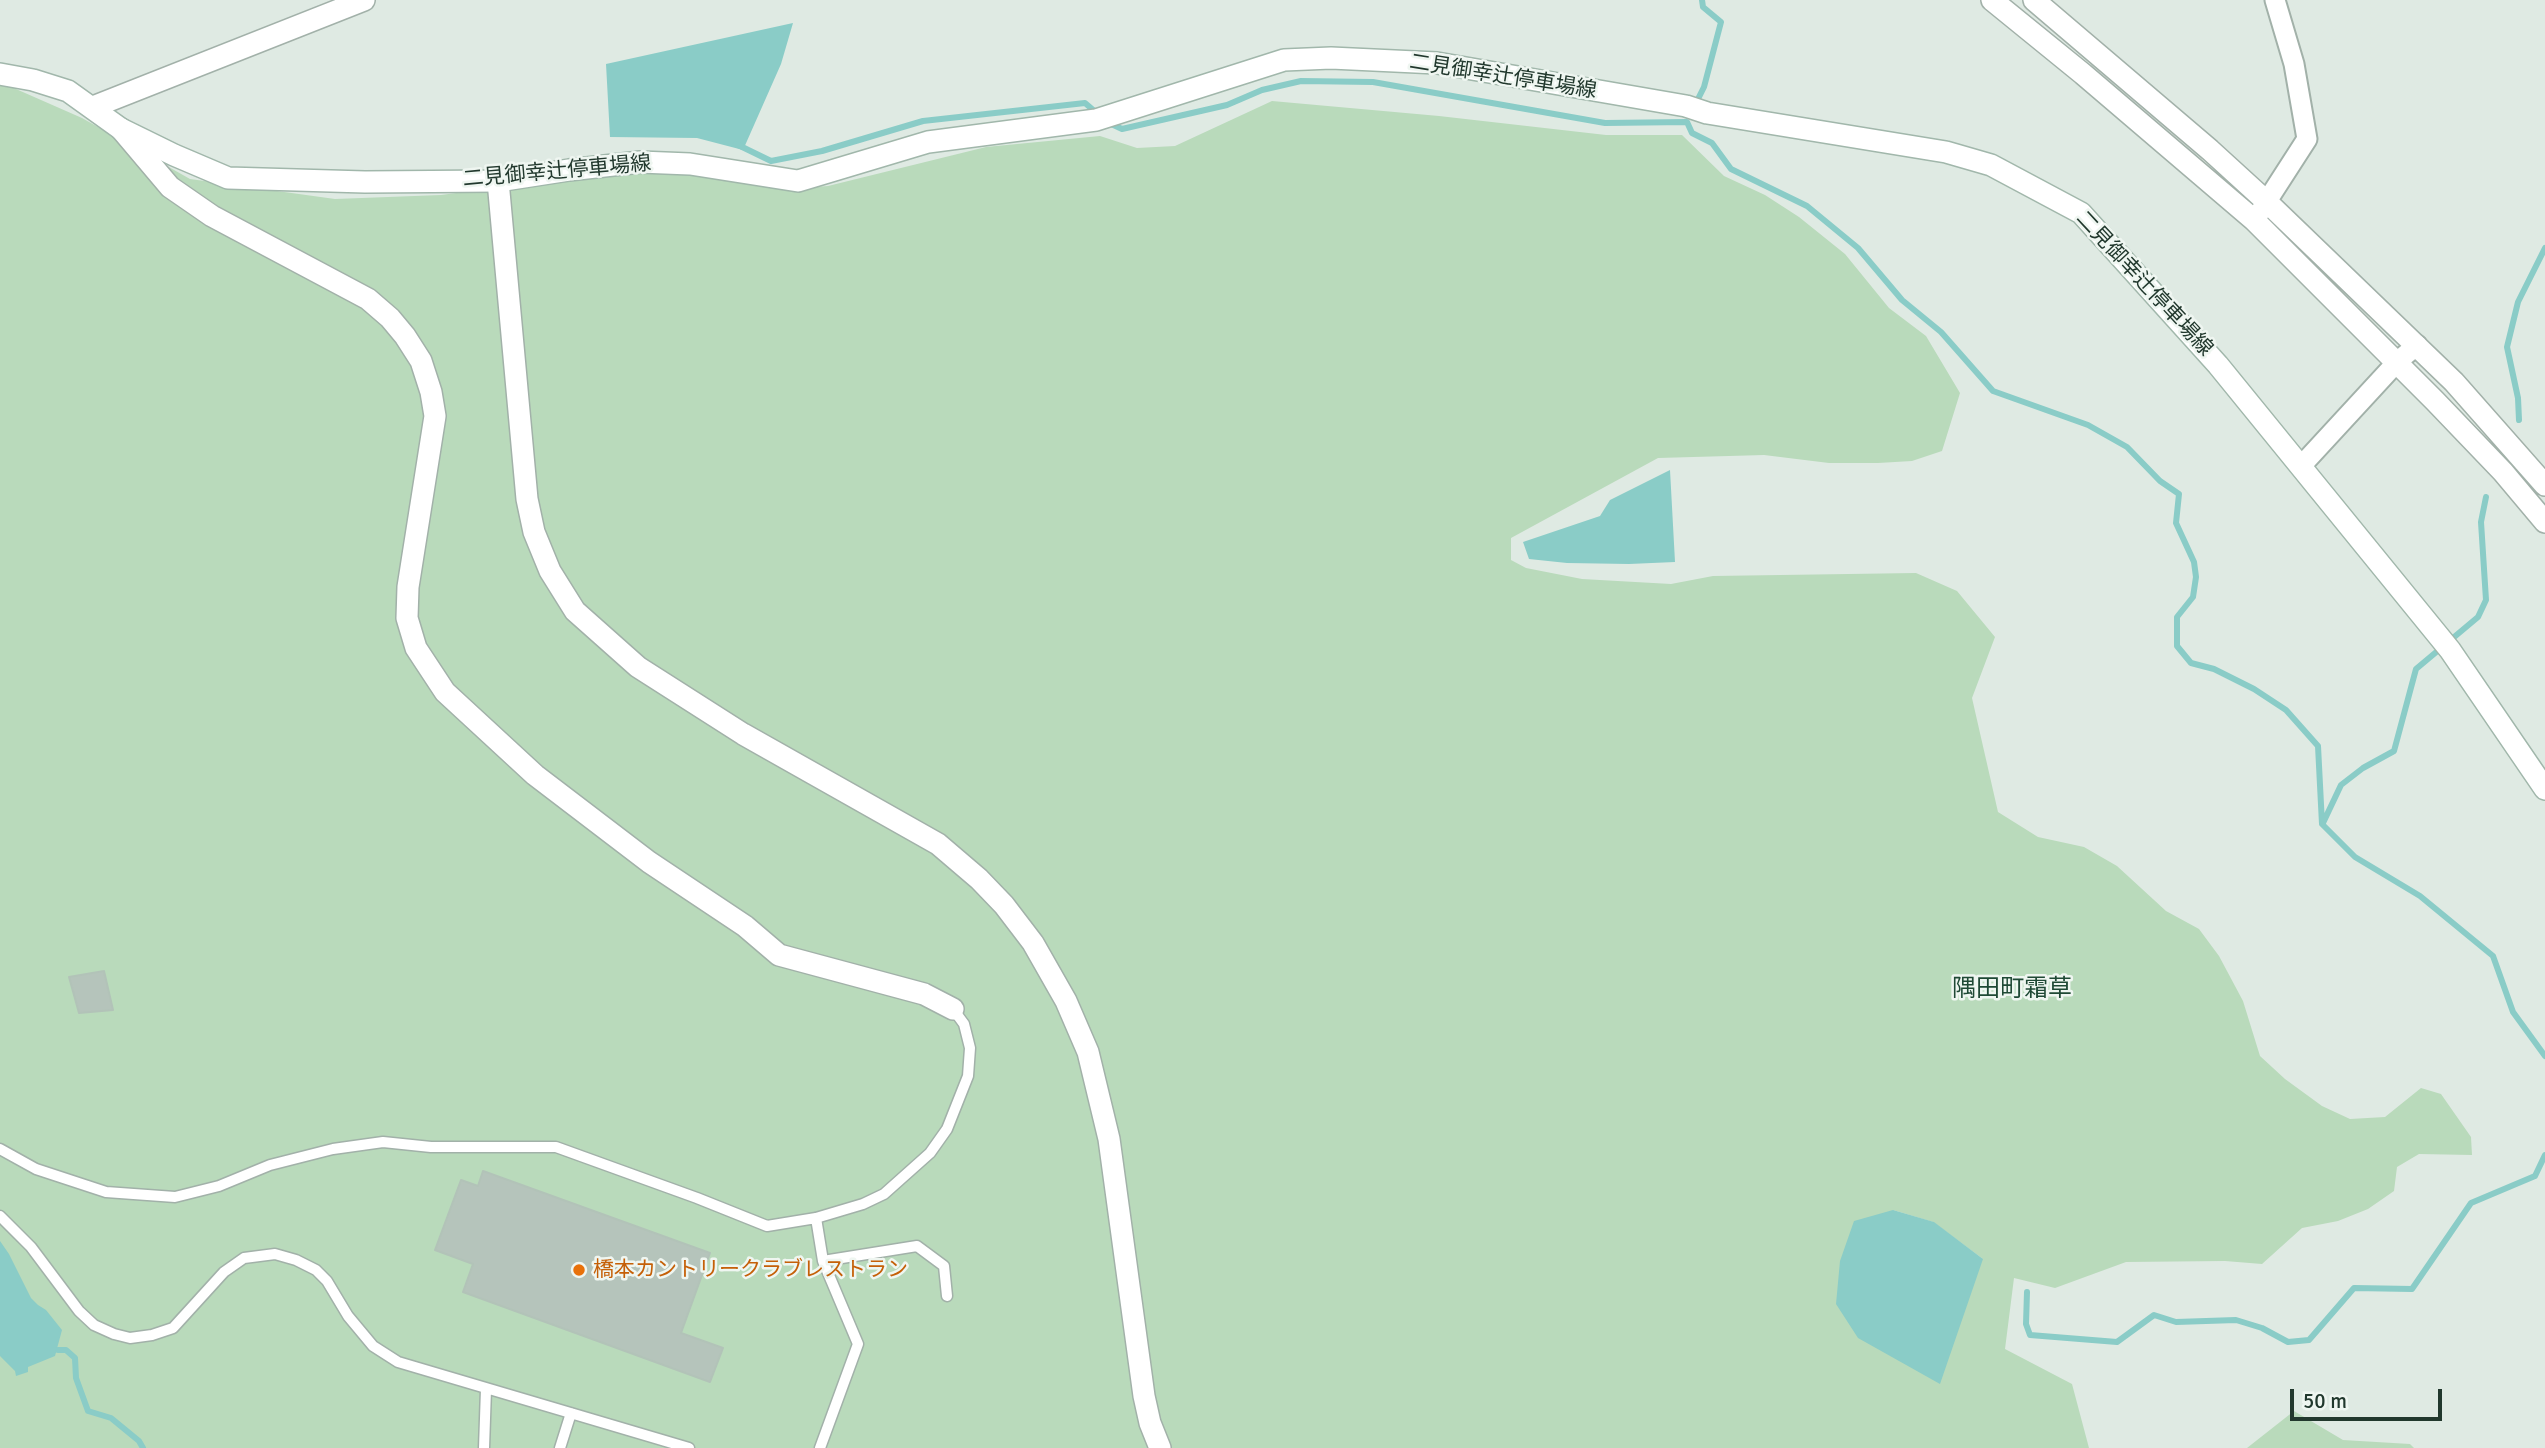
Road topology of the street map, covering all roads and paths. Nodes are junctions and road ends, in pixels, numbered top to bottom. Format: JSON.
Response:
{"nodes":[{"id":1,"x":365,"y":0,"type":"edge"},
{"id":2,"x":1992,"y":0,"type":"edge"},
{"id":3,"x":2034,"y":0,"type":"edge"},
{"id":4,"x":2275,"y":0,"type":"edge"},
{"id":5,"x":0,"y":74,"type":"edge"},
{"id":6,"x":93,"y":107,"type":"junction"},
{"id":7,"x":121,"y":129,"type":"junction"},
{"id":8,"x":498,"y":181,"type":"junction"},
{"id":9,"x":2267,"y":202,"type":"junction"},
{"id":10,"x":2254,"y":220,"type":"junction"},
{"id":11,"x":2417,"y":345,"type":"junction"},
{"id":12,"x":2397,"y":362,"type":"junction"},
{"id":13,"x":2302,"y":465,"type":"junction"},
{"id":14,"x":2545,"y":485,"type":"edge"},
{"id":15,"x":2545,"y":522,"type":"edge"},
{"id":16,"x":2545,"y":789,"type":"edge"},
{"id":17,"x":953,"y":1009,"type":"joint"},
{"id":18,"x":0,"y":1149,"type":"edge"},
{"id":19,"x":0,"y":1216,"type":"edge"},
{"id":20,"x":816,"y":1218,"type":"junction"},
{"id":21,"x":823,"y":1261,"type":"junction"},
{"id":22,"x":947,"y":1296,"type":"dead end"},
{"id":23,"x":486,"y":1389,"type":"junction"},
{"id":24,"x":571,"y":1413,"type":"junction"},
{"id":25,"x":484,"y":1448,"type":"edge"},
{"id":26,"x":559,"y":1448,"type":"edge"},
{"id":27,"x":689,"y":1448,"type":"edge"},
{"id":28,"x":820,"y":1448,"type":"edge"},
{"id":29,"x":1160,"y":1448,"type":"edge"}],
"edges":[{"from":1,"to":6,"type":"street"},
{"from":2,"to":10,"type":"street"},
{"from":3,"to":9,"type":"street"},
{"from":4,"to":9,"type":"street"},
{"from":5,"to":6,"type":"street","name":"二見御幸辻停車場線"},
{"from":6,"to":7,"type":"street","name":"二見御幸辻停車場線"},
{"from":7,"to":8,"type":"street","name":"二見御幸辻停車場線"},
{"from":7,"to":17,"type":"street"},
{"from":8,"to":13,"type":"street","name":"二見御幸辻停車場線"},
{"from":8,"to":29,"type":"street"},
{"from":9,"to":10,"type":"street"},
{"from":9,"to":11,"type":"street"},
{"from":10,"to":12,"type":"street"},
{"from":11,"to":12,"type":"street"},
{"from":11,"to":14,"type":"street"},
{"from":12,"to":13,"type":"street"},
{"from":12,"to":15,"type":"street"},
{"from":13,"to":16,"type":"street","name":"二見御幸辻停車場線"},
{"from":17,"to":20,"type":"lane"},
{"from":18,"to":20,"type":"lane"},
{"from":19,"to":23,"type":"lane"},
{"from":20,"to":21,"type":"lane"},
{"from":21,"to":22,"type":"lane"},
{"from":21,"to":28,"type":"lane"},
{"from":23,"to":24,"type":"lane"},
{"from":23,"to":25,"type":"lane"},
{"from":24,"to":26,"type":"lane"},
{"from":24,"to":27,"type":"lane"}]}
